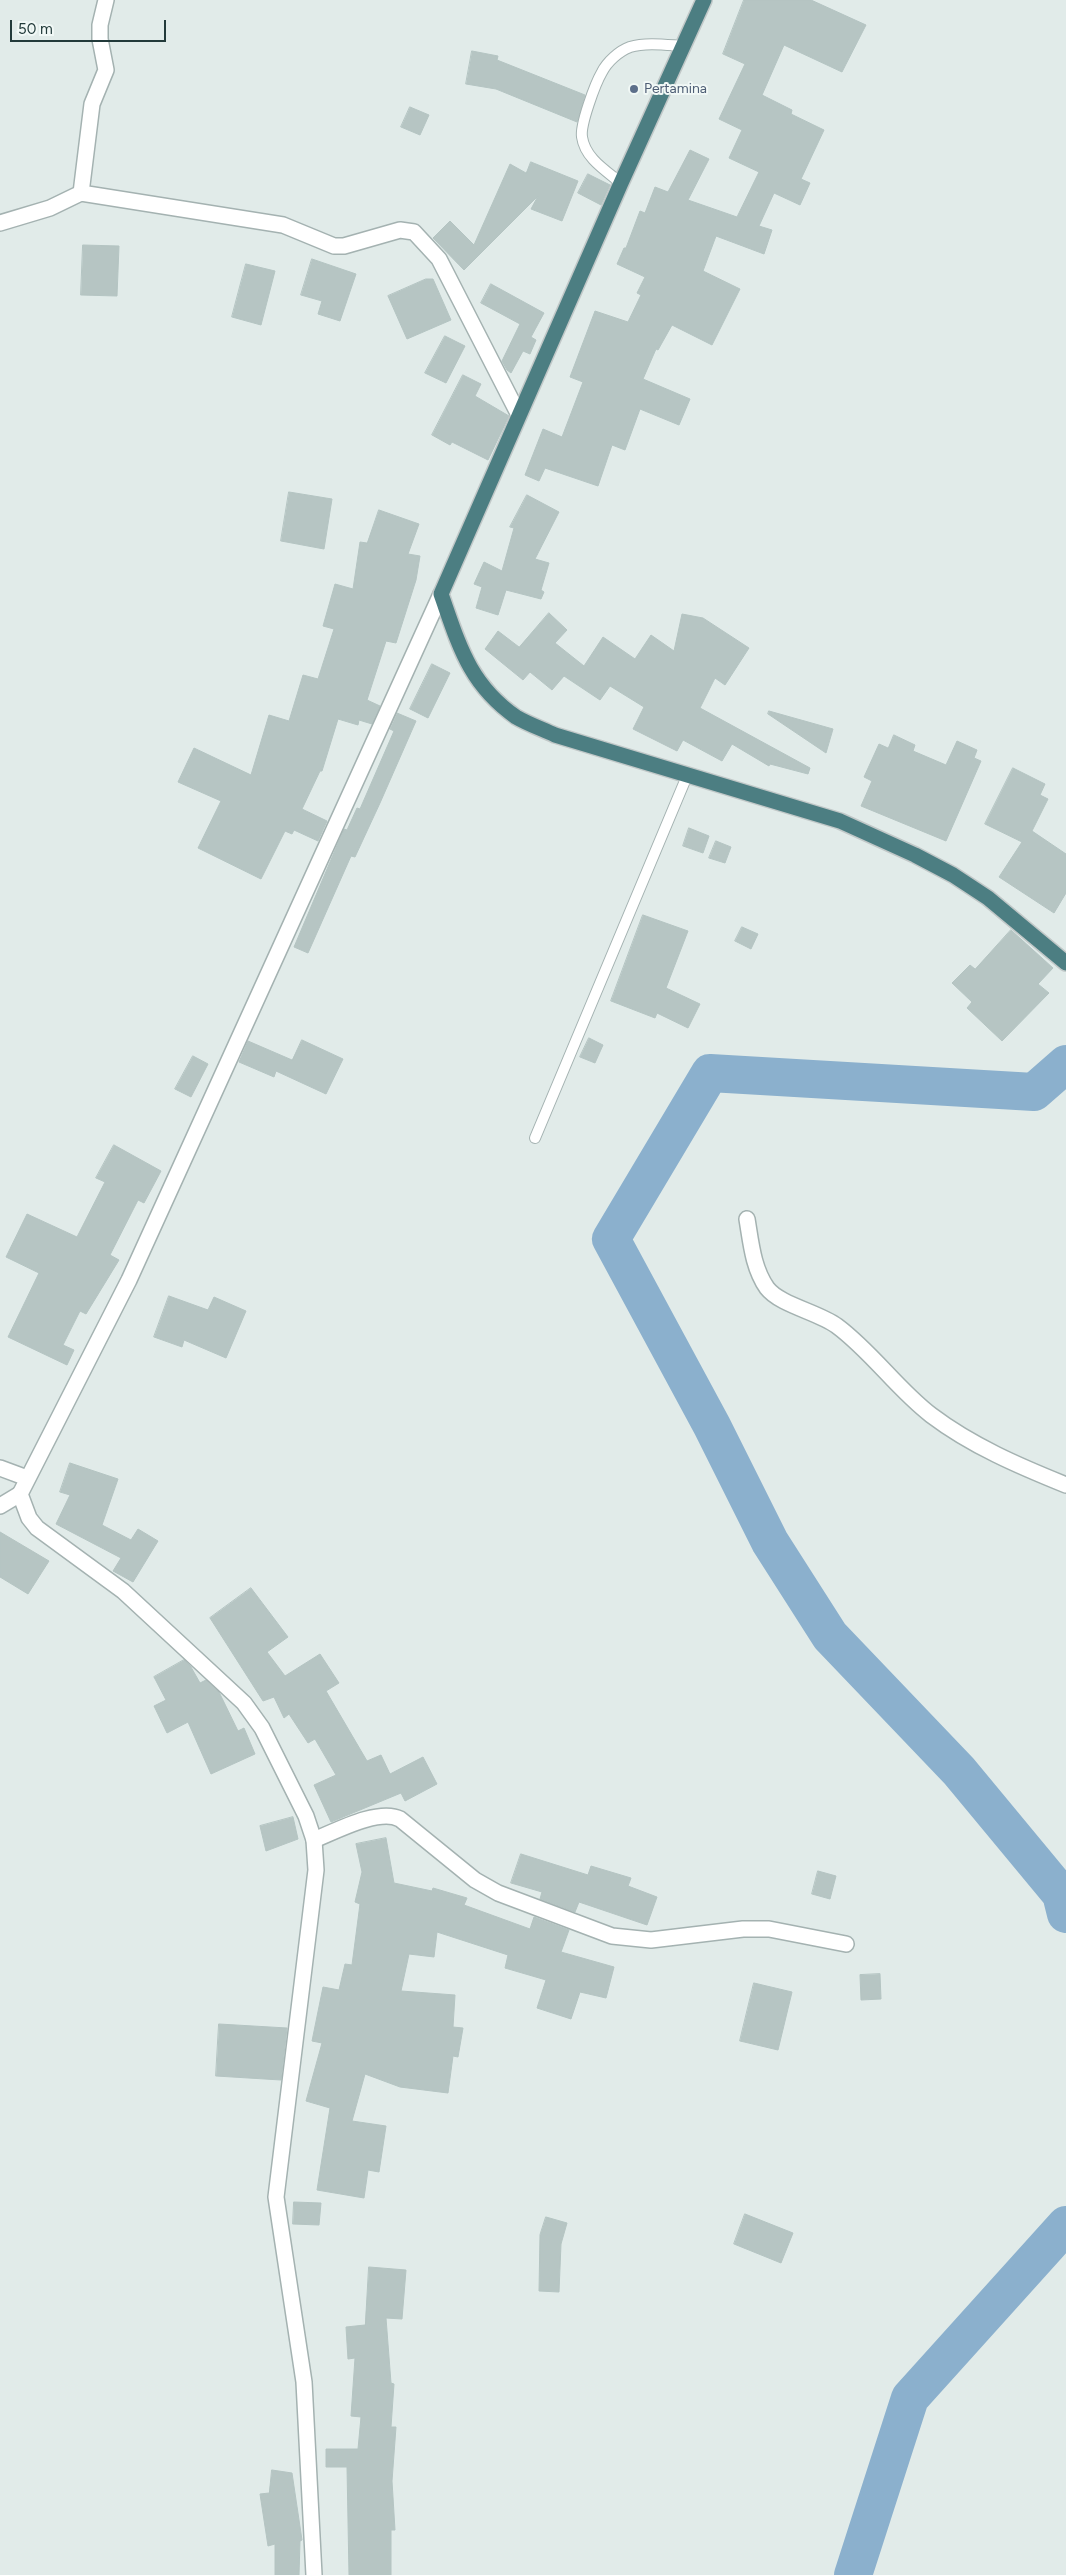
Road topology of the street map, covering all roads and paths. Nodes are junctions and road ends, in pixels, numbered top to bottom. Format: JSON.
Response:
{"nodes":[{"id":1,"x":106,"y":0,"type":"edge"},
{"id":2,"x":704,"y":0,"type":"edge"},
{"id":3,"x":683,"y":46,"type":"junction"},
{"id":4,"x":621,"y":183,"type":"junction"},
{"id":5,"x":81,"y":193,"type":"junction"},
{"id":6,"x":0,"y":223,"type":"edge"},
{"id":7,"x":518,"y":415,"type":"junction"},
{"id":8,"x":441,"y":594,"type":"junction"},
{"id":9,"x":687,"y":776,"type":"junction"},
{"id":10,"x":1066,"y":963,"type":"edge"},
{"id":11,"x":535,"y":1138,"type":"dead end"},
{"id":12,"x":747,"y":1219,"type":"dead end"},
{"id":13,"x":0,"y":1468,"type":"edge"},
{"id":14,"x":27,"y":1478,"type":"junction"},
{"id":15,"x":1066,"y":1485,"type":"edge"},
{"id":16,"x":20,"y":1494,"type":"junction"},
{"id":17,"x":0,"y":1506,"type":"edge"},
{"id":18,"x":314,"y":1840,"type":"junction"},
{"id":19,"x":846,"y":1944,"type":"dead end"},
{"id":20,"x":314,"y":2575,"type":"edge"}],
"edges":[{"from":1,"to":5,"type":"street"},
{"from":2,"to":3,"type":"highway"},
{"from":3,"to":4,"type":"highway"},
{"from":3,"to":4,"type":"lane"},
{"from":4,"to":7,"type":"highway"},
{"from":5,"to":6,"type":"street"},
{"from":5,"to":7,"type":"street"},
{"from":7,"to":8,"type":"highway"},
{"from":8,"to":9,"type":"highway"},
{"from":8,"to":14,"type":"street"},
{"from":9,"to":10,"type":"highway"},
{"from":9,"to":11,"type":"lane"},
{"from":12,"to":15,"type":"street"},
{"from":13,"to":14,"type":"street"},
{"from":14,"to":16,"type":"street"},
{"from":16,"to":17,"type":"street"},
{"from":16,"to":18,"type":"street"},
{"from":18,"to":19,"type":"street"},
{"from":18,"to":20,"type":"street"}]}
